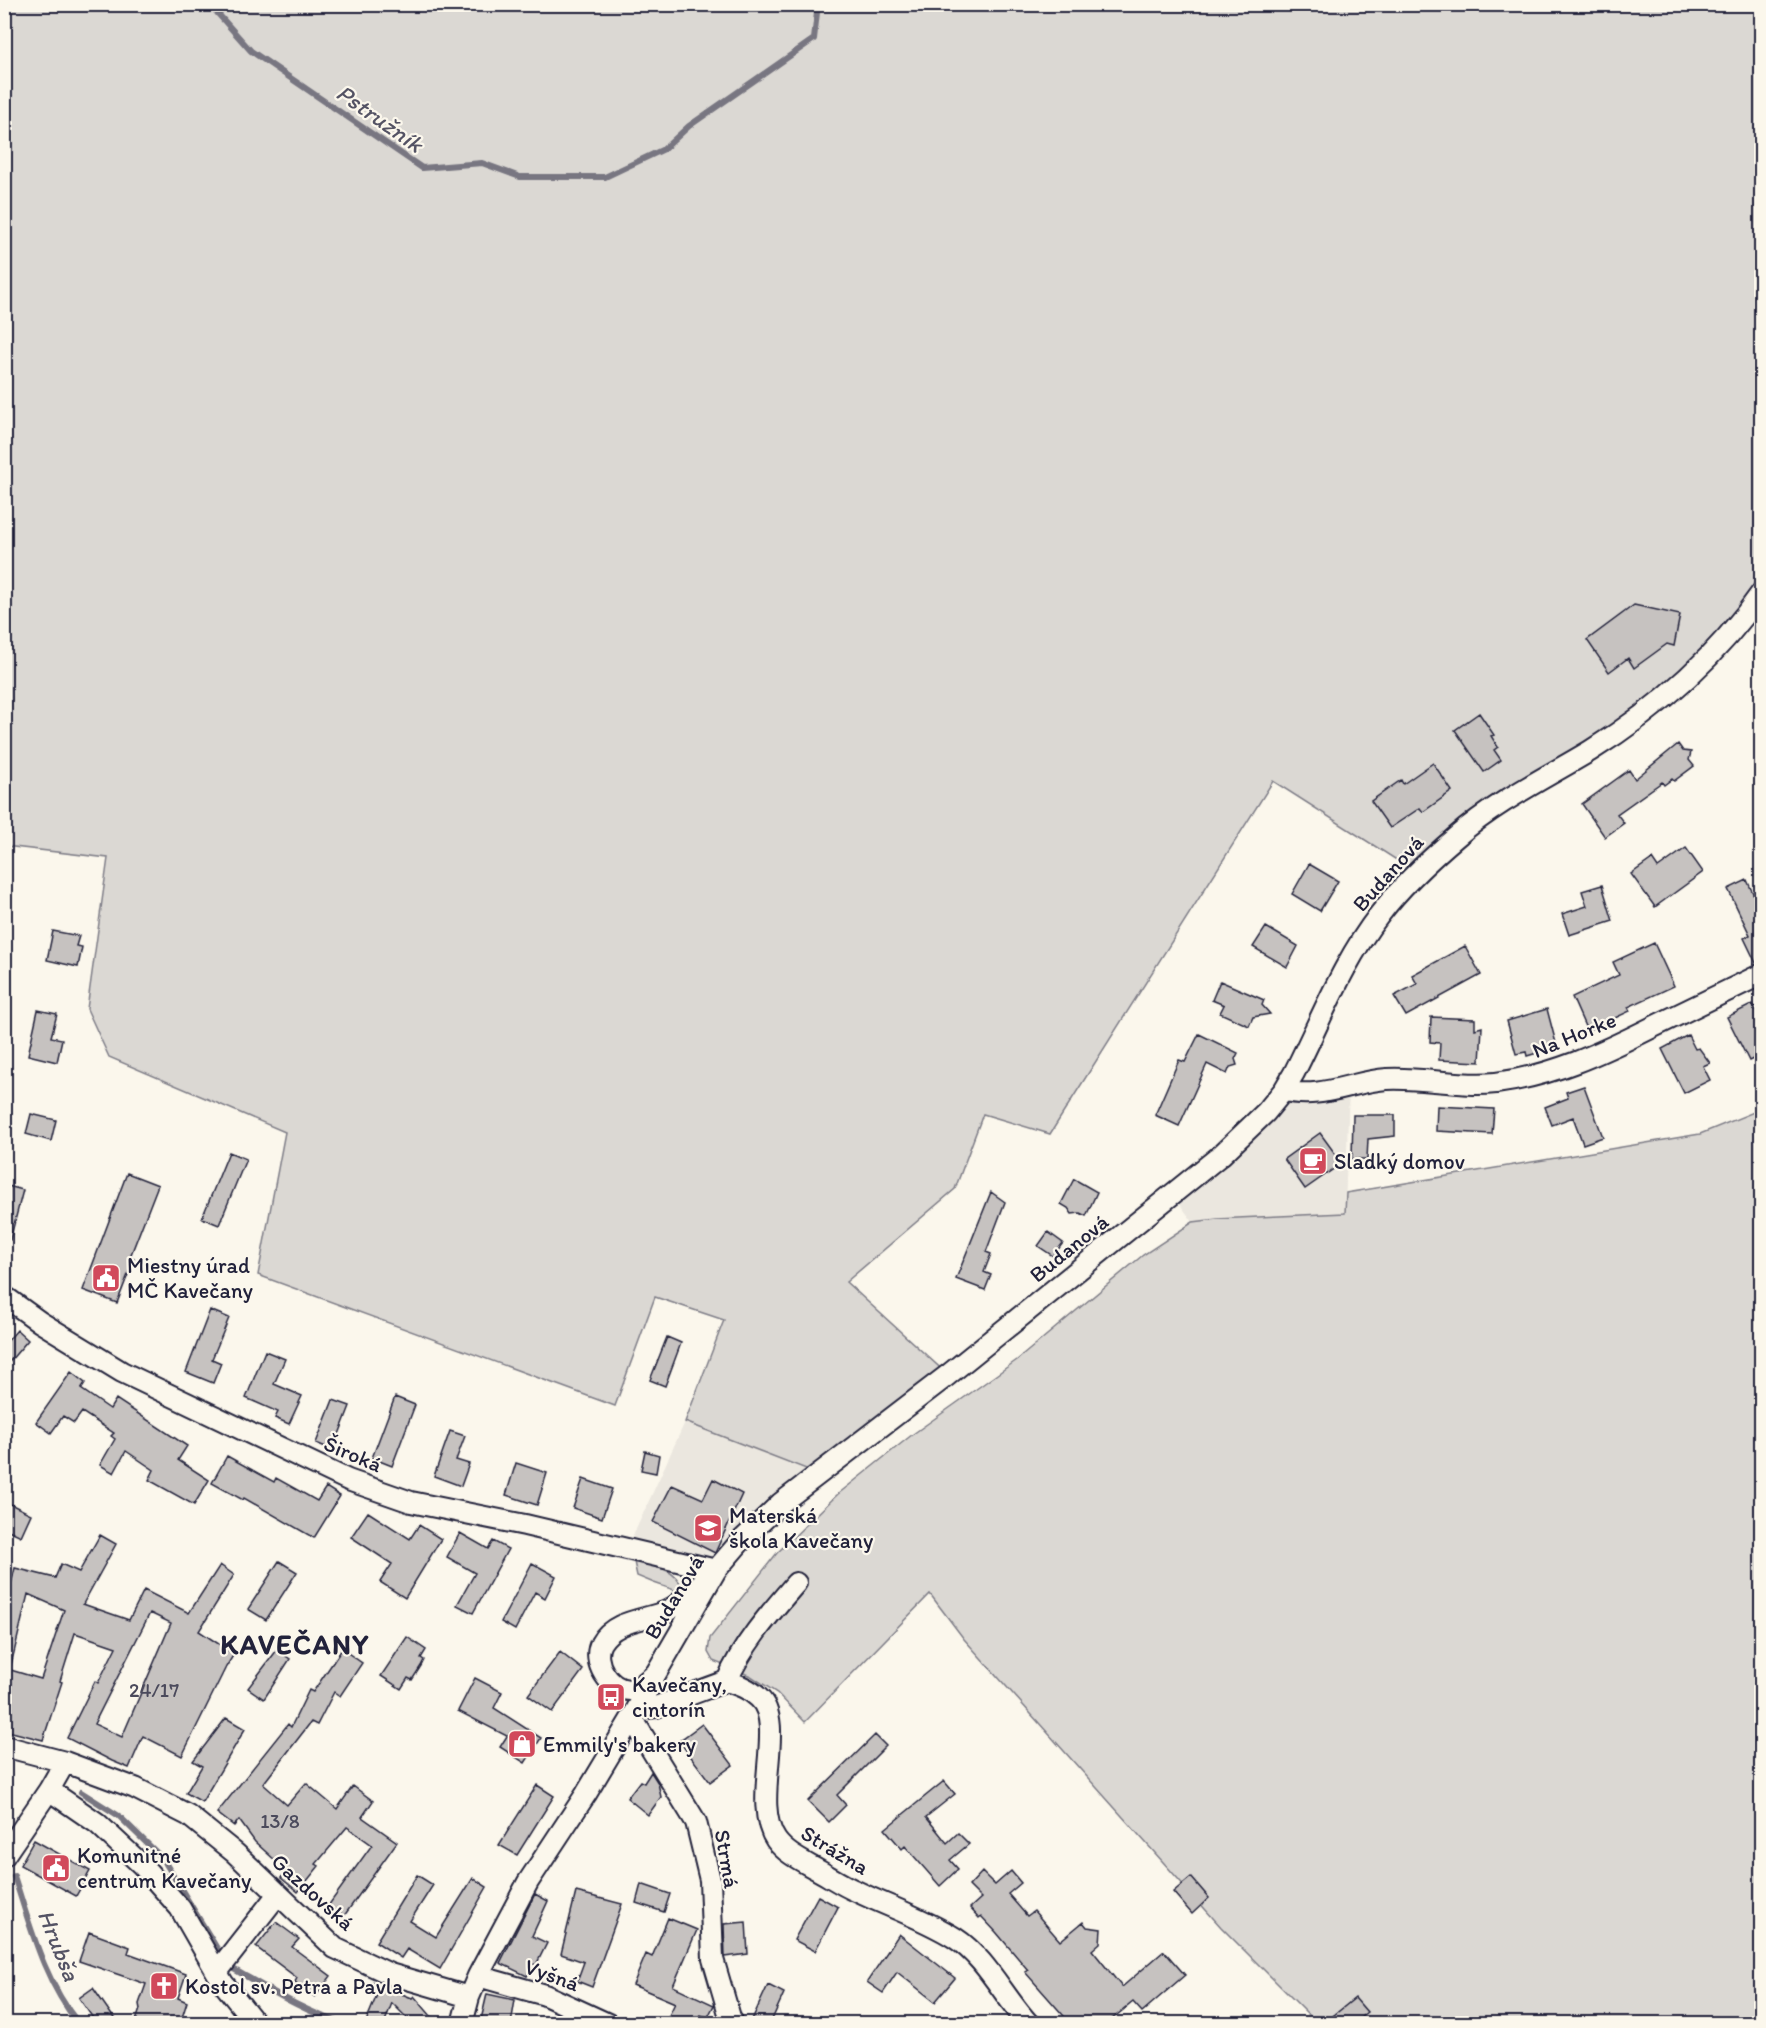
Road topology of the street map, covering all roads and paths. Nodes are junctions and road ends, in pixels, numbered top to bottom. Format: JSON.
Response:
{"nodes":[{"id":1,"x":1761,"y":592,"type":"edge"},
{"id":2,"x":1761,"y":974,"type":"edge"},
{"id":3,"x":1284,"y":1090,"type":"junction"},
{"id":4,"x":4,"y":1296,"type":"edge"},
{"id":5,"x":716,"y":1570,"type":"junction"},
{"id":6,"x":796,"y":1583,"type":"dead end"},
{"id":7,"x":655,"y":1675,"type":"junction"},
{"id":8,"x":728,"y":1681,"type":"junction"},
{"id":9,"x":634,"y":1714,"type":"junction"},
{"id":10,"x":4,"y":1746,"type":"edge"},
{"id":11,"x":65,"y":1762,"type":"junction"},
{"id":12,"x":49,"y":1790,"type":"junction"},
{"id":13,"x":4,"y":1856,"type":"edge"},
{"id":14,"x":278,"y":1894,"type":"junction"},
{"id":15,"x":217,"y":1972,"type":"junction"},
{"id":16,"x":478,"y":1976,"type":"junction"},
{"id":17,"x":469,"y":1997,"type":"junction"},
{"id":18,"x":256,"y":2024,"type":"edge"},
{"id":19,"x":462,"y":2024,"type":"edge"},
{"id":20,"x":608,"y":2024,"type":"edge"},
{"id":21,"x":732,"y":2024,"type":"edge"},
{"id":22,"x":1029,"y":2024,"type":"edge"}],
"edges":[{"from":1,"to":3,"type":"street","name":"Budanová"},
{"from":2,"to":3,"type":"street","name":"Na Horke"},
{"from":3,"to":5,"type":"street","name":"Budanová"},
{"from":4,"to":5,"type":"street","name":"Široká"},
{"from":5,"to":7,"type":"street","name":"Budanová"},
{"from":5,"to":7,"type":"street"},
{"from":6,"to":8,"type":"street"},
{"from":7,"to":9,"type":"street","name":"Budanová"},
{"from":8,"to":9,"type":"street"},
{"from":8,"to":22,"type":"street","name":"Strážna"},
{"from":9,"to":16,"type":"street","name":"Budanová"},
{"from":9,"to":21,"type":"street","name":"Strmá"},
{"from":10,"to":11,"type":"street","name":"Gazdovská"},
{"from":11,"to":12,"type":"street"},
{"from":11,"to":14,"type":"street","name":"Gazdovská"},
{"from":12,"to":13,"type":"street"},
{"from":12,"to":15,"type":"street"},
{"from":14,"to":15,"type":"street"},
{"from":14,"to":17,"type":"street","name":"Gazdovská"},
{"from":15,"to":18,"type":"street"},
{"from":16,"to":17,"type":"street","name":"Budanová"},
{"from":16,"to":20,"type":"street","name":"Vyšná"},
{"from":17,"to":19,"type":"street","name":"Budanová"}]}
